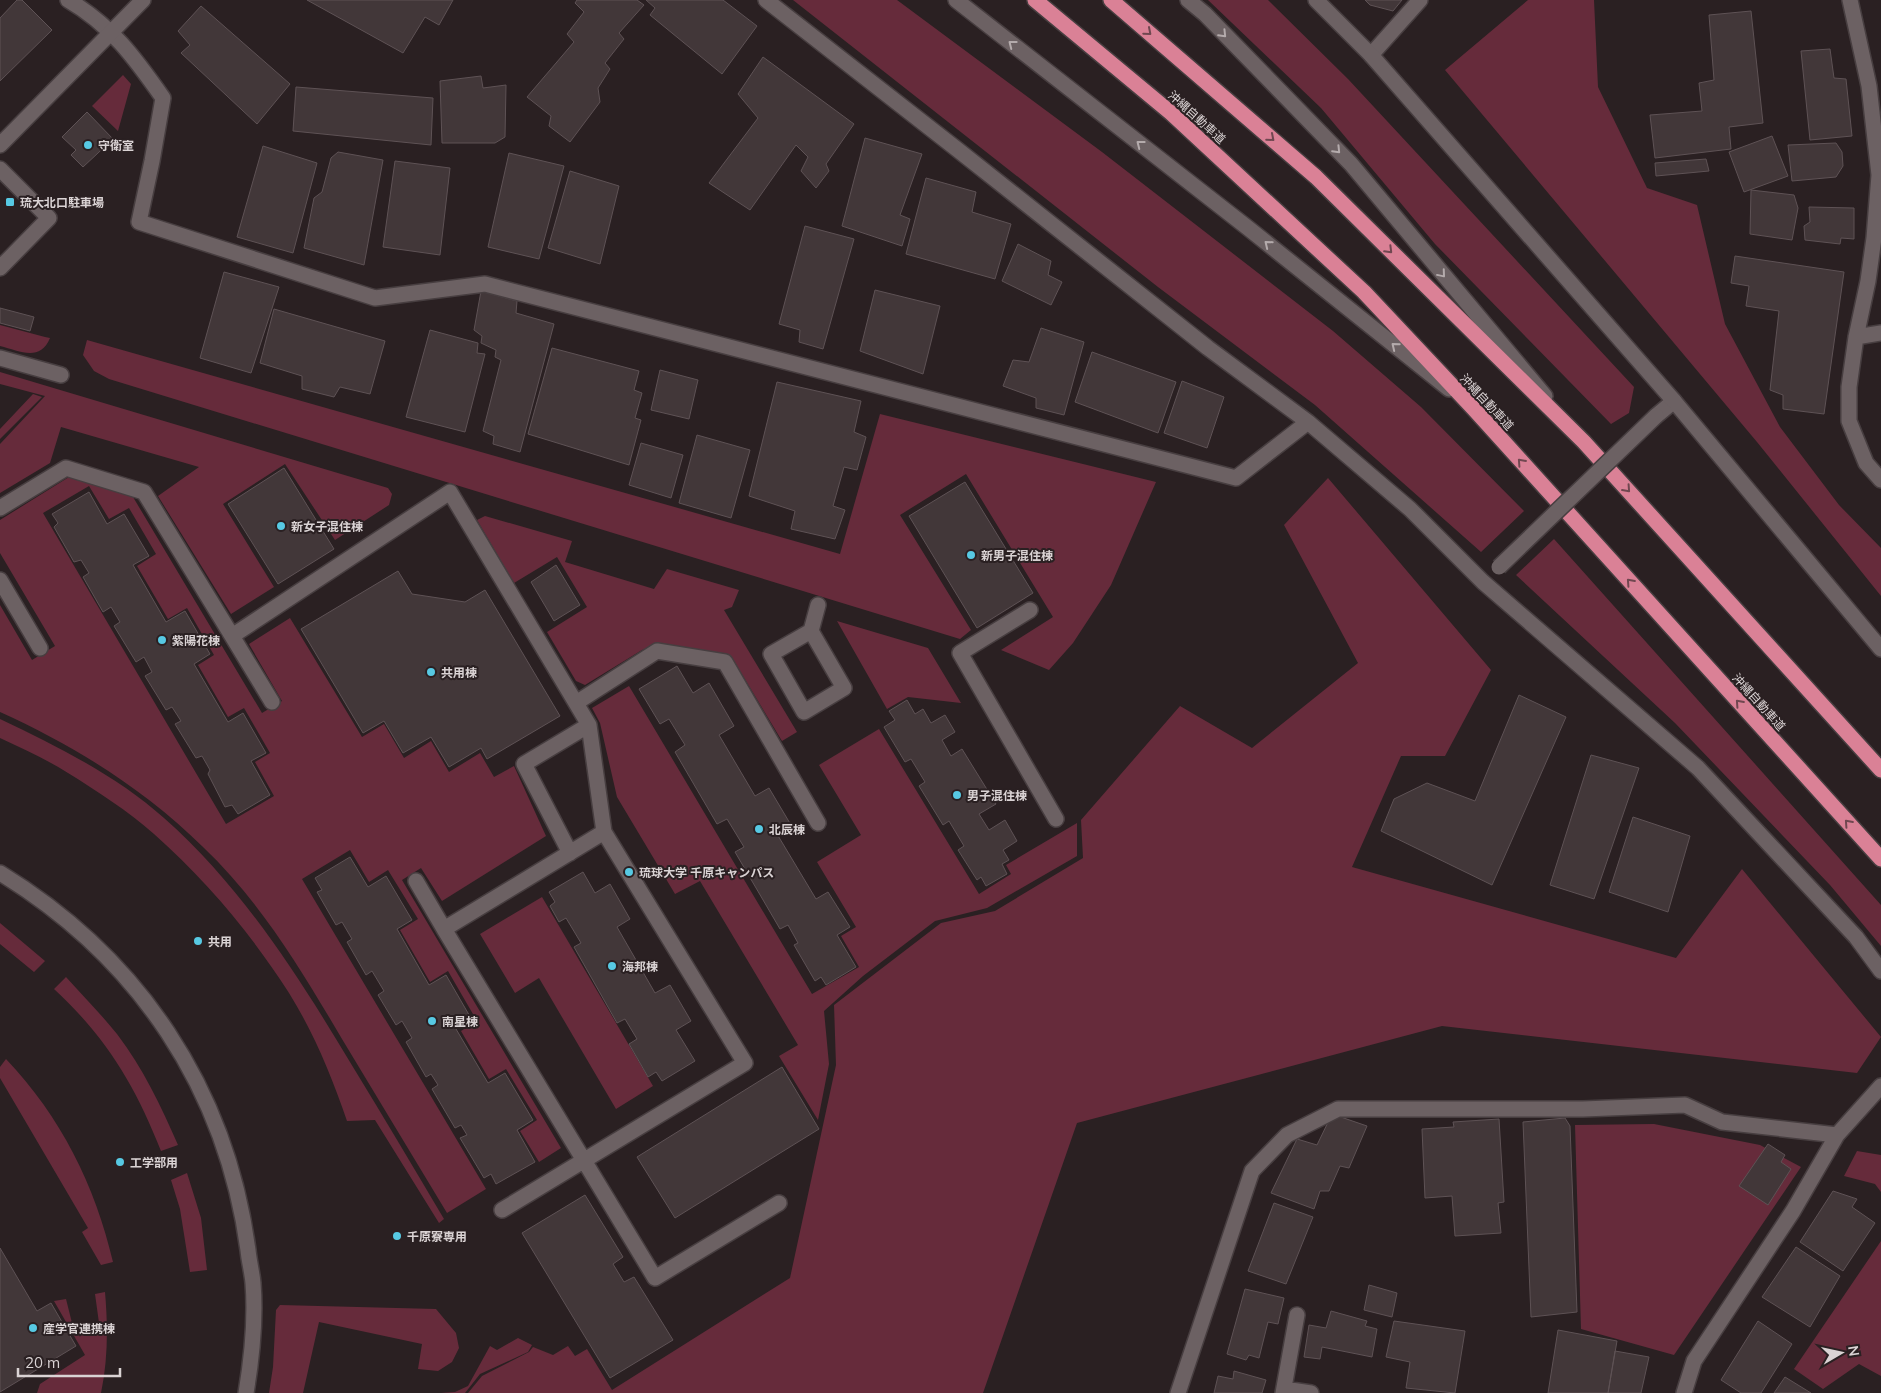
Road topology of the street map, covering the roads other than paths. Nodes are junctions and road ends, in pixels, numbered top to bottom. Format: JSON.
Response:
{"nodes":[{"id":1,"x":68,"y":0,"type":"edge"},
{"id":2,"x":143,"y":0,"type":"edge"},
{"id":3,"x":766,"y":0,"type":"edge"},
{"id":4,"x":956,"y":0,"type":"edge"},
{"id":5,"x":1035,"y":0,"type":"edge"},
{"id":6,"x":1111,"y":0,"type":"edge"},
{"id":7,"x":1188,"y":0,"type":"edge"},
{"id":8,"x":1316,"y":0,"type":"edge"},
{"id":9,"x":1420,"y":0,"type":"edge"},
{"id":10,"x":1850,"y":0,"type":"edge"},
{"id":11,"x":111,"y":34,"type":"junction"},
{"id":12,"x":1371,"y":55,"type":"junction"},
{"id":13,"x":0,"y":146,"type":"edge"},
{"id":14,"x":0,"y":170,"type":"edge"},
{"id":15,"x":0,"y":268,"type":"edge"},
{"id":16,"x":1881,"y":333,"type":"edge"},
{"id":17,"x":1856,"y":337,"type":"junction"},
{"id":18,"x":0,"y":358,"type":"edge"},
{"id":19,"x":61,"y":375,"type":"dead end"},
{"id":20,"x":1674,"y":401,"type":"junction"},
{"id":21,"x":1474,"y":409,"type":"junction"},
{"id":22,"x":1308,"y":422,"type":"junction"},
{"id":23,"x":1584,"y":442,"type":"junction"},
{"id":24,"x":1881,"y":480,"type":"edge"},
{"id":25,"x":0,"y":508,"type":"edge"},
{"id":26,"x":0,"y":580,"type":"edge"},
{"id":27,"x":1482,"y":582,"type":"junction"},
{"id":28,"x":818,"y":604,"type":"dead end"},
{"id":29,"x":1030,"y":610,"type":"dead end"},
{"id":30,"x":811,"y":631,"type":"junction"},
{"id":31,"x":232,"y":636,"type":"junction"},
{"id":32,"x":40,"y":648,"type":"dead end"},
{"id":33,"x":1881,"y":649,"type":"edge"},
{"id":34,"x":272,"y":702,"type":"dead end"},
{"id":35,"x":576,"y":703,"type":"junction"},
{"id":36,"x":589,"y":725,"type":"junction"},
{"id":37,"x":1881,"y":770,"type":"edge"},
{"id":38,"x":1056,"y":819,"type":"dead end"},
{"id":39,"x":818,"y":823,"type":"dead end"},
{"id":40,"x":604,"y":832,"type":"junction"},
{"id":41,"x":570,"y":853,"type":"junction"},
{"id":42,"x":1881,"y":859,"type":"edge"},
{"id":43,"x":0,"y":873,"type":"edge"},
{"id":44,"x":416,"y":881,"type":"dead end"},
{"id":45,"x":444,"y":929,"type":"junction"},
{"id":46,"x":1881,"y":971,"type":"edge"},
{"id":47,"x":1881,"y":1086,"type":"edge"},
{"id":48,"x":1837,"y":1135,"type":"junction"},
{"id":49,"x":584,"y":1161,"type":"junction"},
{"id":50,"x":779,"y":1203,"type":"dead end"},
{"id":51,"x":502,"y":1210,"type":"dead end"},
{"id":52,"x":1297,"y":1315,"type":"dead end"},
{"id":53,"x":1284,"y":1391,"type":"edge"},
{"id":54,"x":246,"y":1393,"type":"edge"},
{"id":55,"x":1178,"y":1393,"type":"edge"},
{"id":56,"x":1311,"y":1393,"type":"edge"},
{"id":57,"x":1684,"y":1393,"type":"edge"}],
"edges":[{"from":1,"to":11,"type":"street"},
{"from":2,"to":11,"type":"street"},
{"from":3,"to":22,"type":"street"},
{"from":21,"to":4,"type":"street","one_way":true},
{"from":5,"to":21,"type":"highway","name":"沖縄自動車道"},
{"from":6,"to":23,"type":"highway","one_way":true},
{"from":7,"to":23,"type":"street","one_way":true},
{"from":8,"to":12,"type":"street"},
{"from":9,"to":12,"type":"street"},
{"from":10,"to":17,"type":"street"},
{"from":11,"to":13,"type":"street"},
{"from":11,"to":22,"type":"street"},
{"from":12,"to":20,"type":"street"},
{"from":14,"to":15,"type":"street"},
{"from":16,"to":17,"type":"street"},
{"from":17,"to":24,"type":"street"},
{"from":18,"to":19,"type":"street"},
{"from":20,"to":27,"type":"street","bridge":true},
{"from":20,"to":33,"type":"street"},
{"from":42,"to":21,"type":"highway","name":"沖縄自動車道","one_way":true},
{"from":22,"to":27,"type":"street"},
{"from":23,"to":37,"type":"highway","one_way":true},
{"from":25,"to":31,"type":"street"},
{"from":26,"to":32,"type":"street"},
{"from":27,"to":46,"type":"street"},
{"from":28,"to":30,"type":"street"},
{"from":29,"to":38,"type":"street"},
{"from":30,"to":30,"type":"street"},
{"from":31,"to":34,"type":"street"},
{"from":31,"to":35,"type":"street"},
{"from":35,"to":36,"type":"street"},
{"from":35,"to":39,"type":"street"},
{"from":36,"to":40,"type":"street"},
{"from":36,"to":41,"type":"street"},
{"from":40,"to":41,"type":"street"},
{"from":40,"to":49,"type":"street"},
{"from":41,"to":45,"type":"street"},
{"from":43,"to":54,"type":"street"},
{"from":44,"to":45,"type":"street"},
{"from":45,"to":49,"type":"street"},
{"from":47,"to":48,"type":"street"},
{"from":48,"to":55,"type":"street"},
{"from":48,"to":57,"type":"street"},
{"from":49,"to":50,"type":"street"},
{"from":49,"to":51,"type":"street"},
{"from":52,"to":53,"type":"street"},
{"from":53,"to":56,"type":"street"}]}
